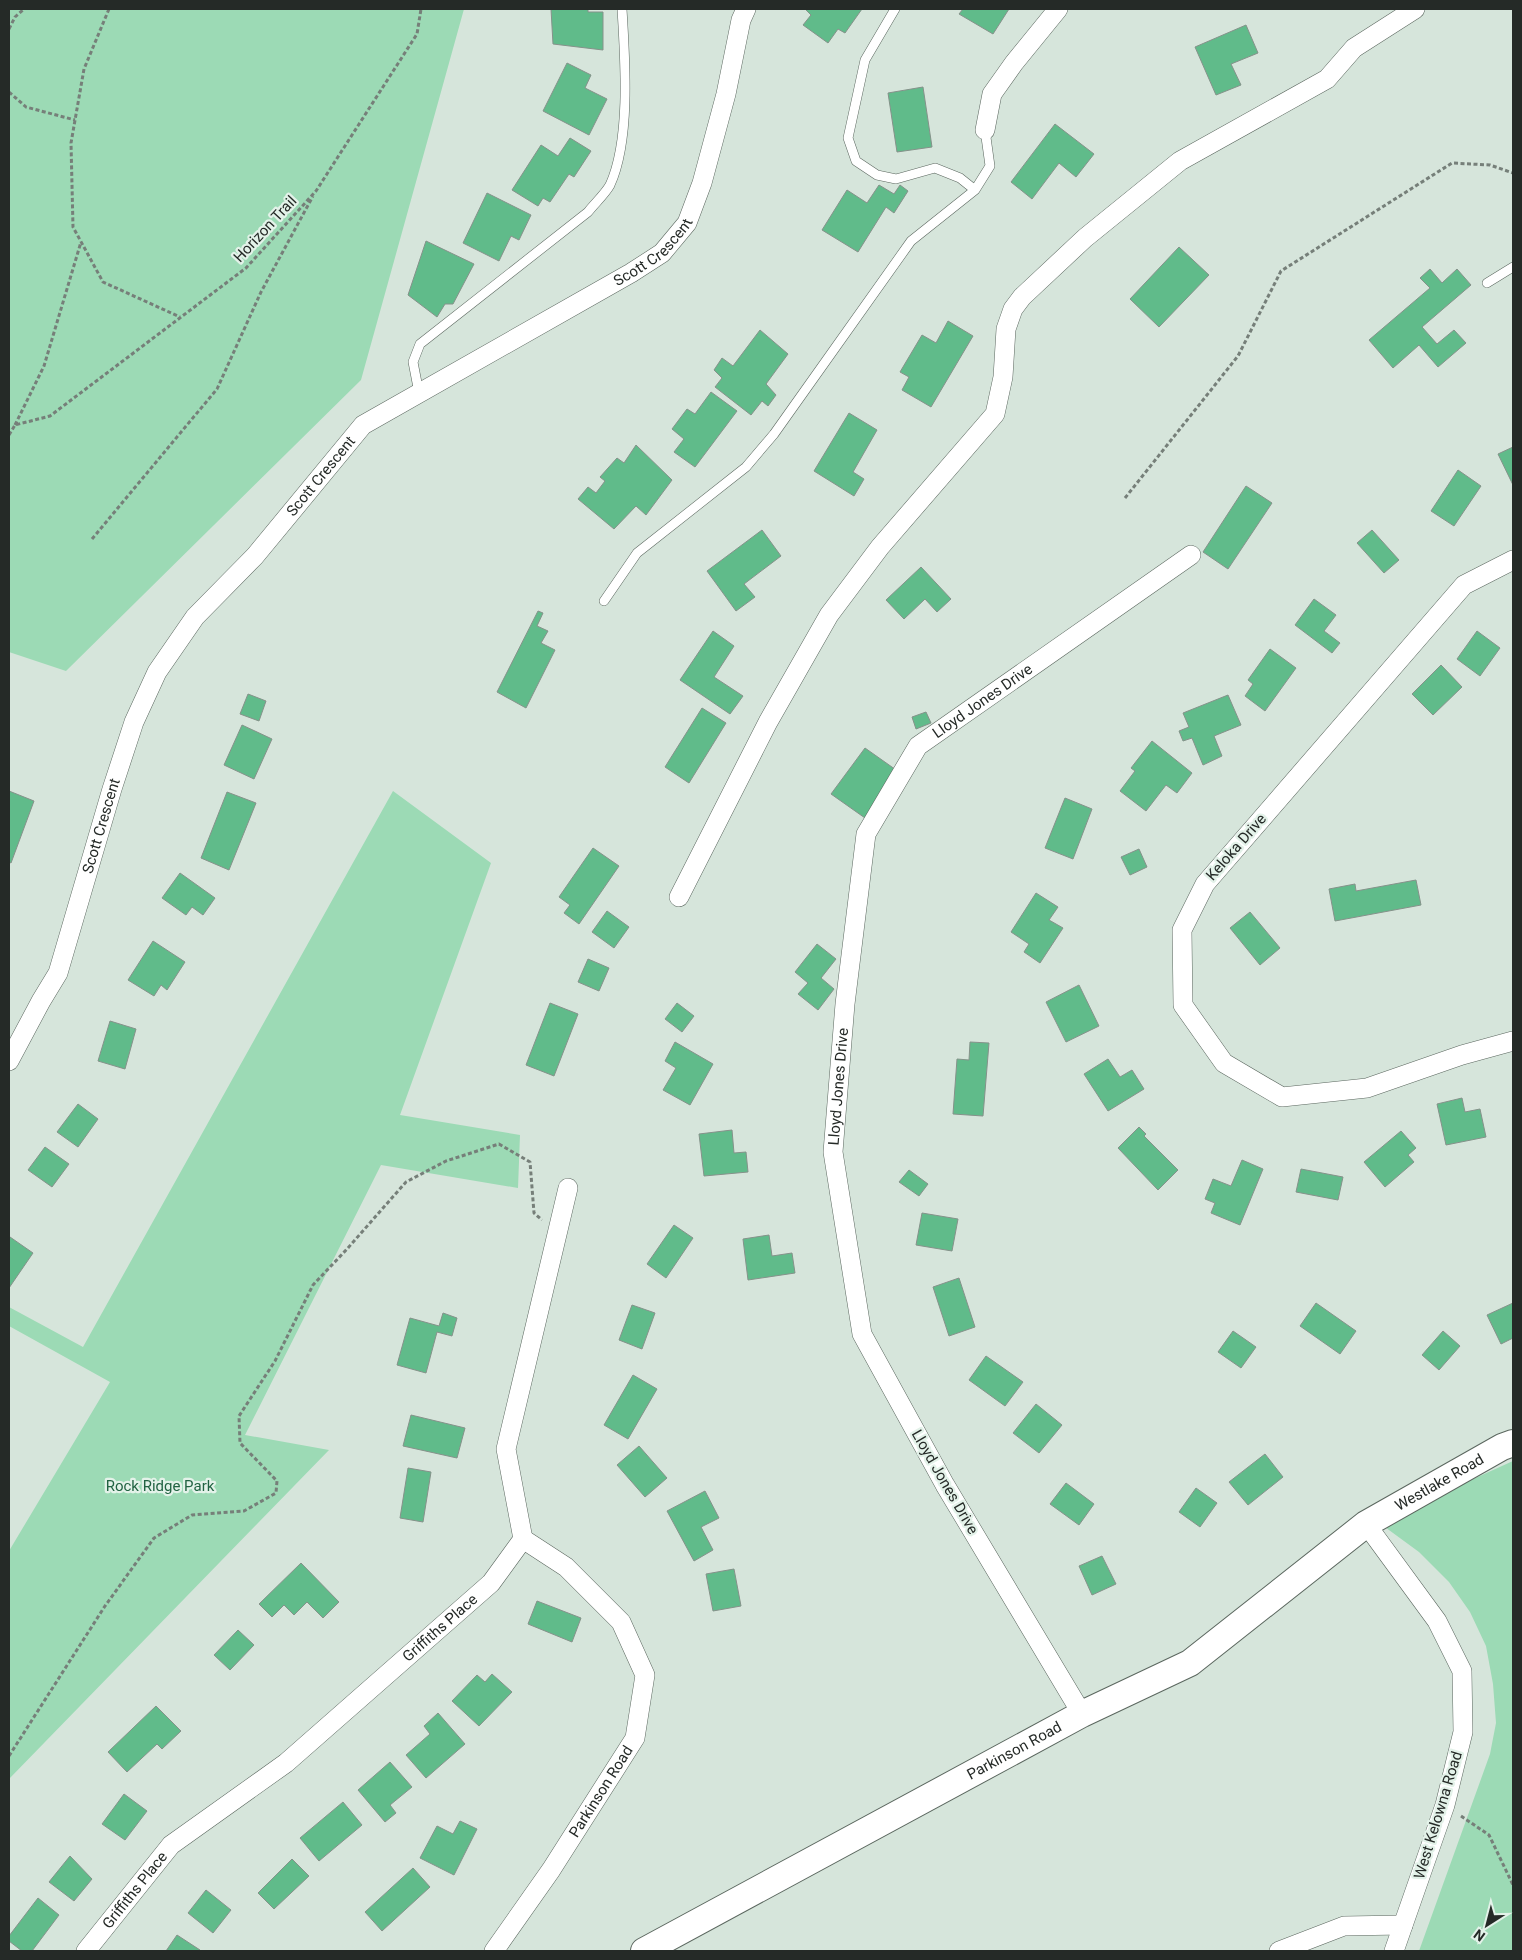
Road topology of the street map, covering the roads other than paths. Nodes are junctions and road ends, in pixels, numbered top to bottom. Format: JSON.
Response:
{"nodes":[{"id":1,"x":622,"y":9,"type":"edge"},
{"id":2,"x":746,"y":9,"type":"edge"},
{"id":3,"x":895,"y":9,"type":"edge"},
{"id":4,"x":1058,"y":9,"type":"edge"},
{"id":5,"x":1415,"y":9,"type":"edge"},
{"id":6,"x":985,"y":130,"type":"joint"},
{"id":7,"x":975,"y":190,"type":"junction"},
{"id":8,"x":1513,"y":267,"type":"edge"},
{"id":9,"x":1487,"y":283,"type":"dead end"},
{"id":10,"x":418,"y":393,"type":"junction"},
{"id":11,"x":1191,"y":555,"type":"dead end"},
{"id":12,"x":1513,"y":560,"type":"edge"},
{"id":13,"x":604,"y":600,"type":"dead end"},
{"id":14,"x":679,"y":897,"type":"dead end"},
{"id":15,"x":1513,"y":1041,"type":"edge"},
{"id":16,"x":9,"y":1062,"type":"edge"},
{"id":17,"x":568,"y":1188,"type":"dead end"},
{"id":18,"x":1513,"y":1443,"type":"edge"},
{"id":19,"x":1366,"y":1524,"type":"junction"},
{"id":20,"x":523,"y":1539,"type":"junction"},
{"id":21,"x":1082,"y":1714,"type":"junction"},
{"id":22,"x":1403,"y":1925,"type":"junction"},
{"id":23,"x":86,"y":1951,"type":"edge"},
{"id":24,"x":494,"y":1951,"type":"edge"},
{"id":25,"x":644,"y":1951,"type":"edge"},
{"id":26,"x":1280,"y":1951,"type":"edge"},
{"id":27,"x":1394,"y":1951,"type":"edge"}],
"edges":[{"from":1,"to":10,"type":"lane"},
{"from":2,"to":10,"type":"street","name":"Scott Crescent"},
{"from":3,"to":7,"type":"lane"},
{"from":4,"to":6,"type":"street"},
{"from":5,"to":14,"type":"street"},
{"from":6,"to":7,"type":"lane"},
{"from":7,"to":13,"type":"lane"},
{"from":8,"to":9,"type":"lane"},
{"from":10,"to":16,"type":"street","name":"Scott Crescent"},
{"from":11,"to":21,"type":"street","name":"Lloyd Jones Drive"},
{"from":12,"to":15,"type":"street","name":"Keloka Drive"},
{"from":17,"to":20,"type":"street"},
{"from":18,"to":19,"type":"street","name":"Westlake Road"},
{"from":19,"to":21,"type":"street","name":"Parkinson Road"},
{"from":19,"to":22,"type":"street","name":"West Kelowna Road"},
{"from":20,"to":23,"type":"street","name":"Griffiths Place"},
{"from":20,"to":24,"type":"street","name":"Parkinson Road"},
{"from":21,"to":25,"type":"street","name":"Parkinson Road"},
{"from":22,"to":26,"type":"street"},
{"from":22,"to":27,"type":"street","name":"West Kelowna Road"}]}
